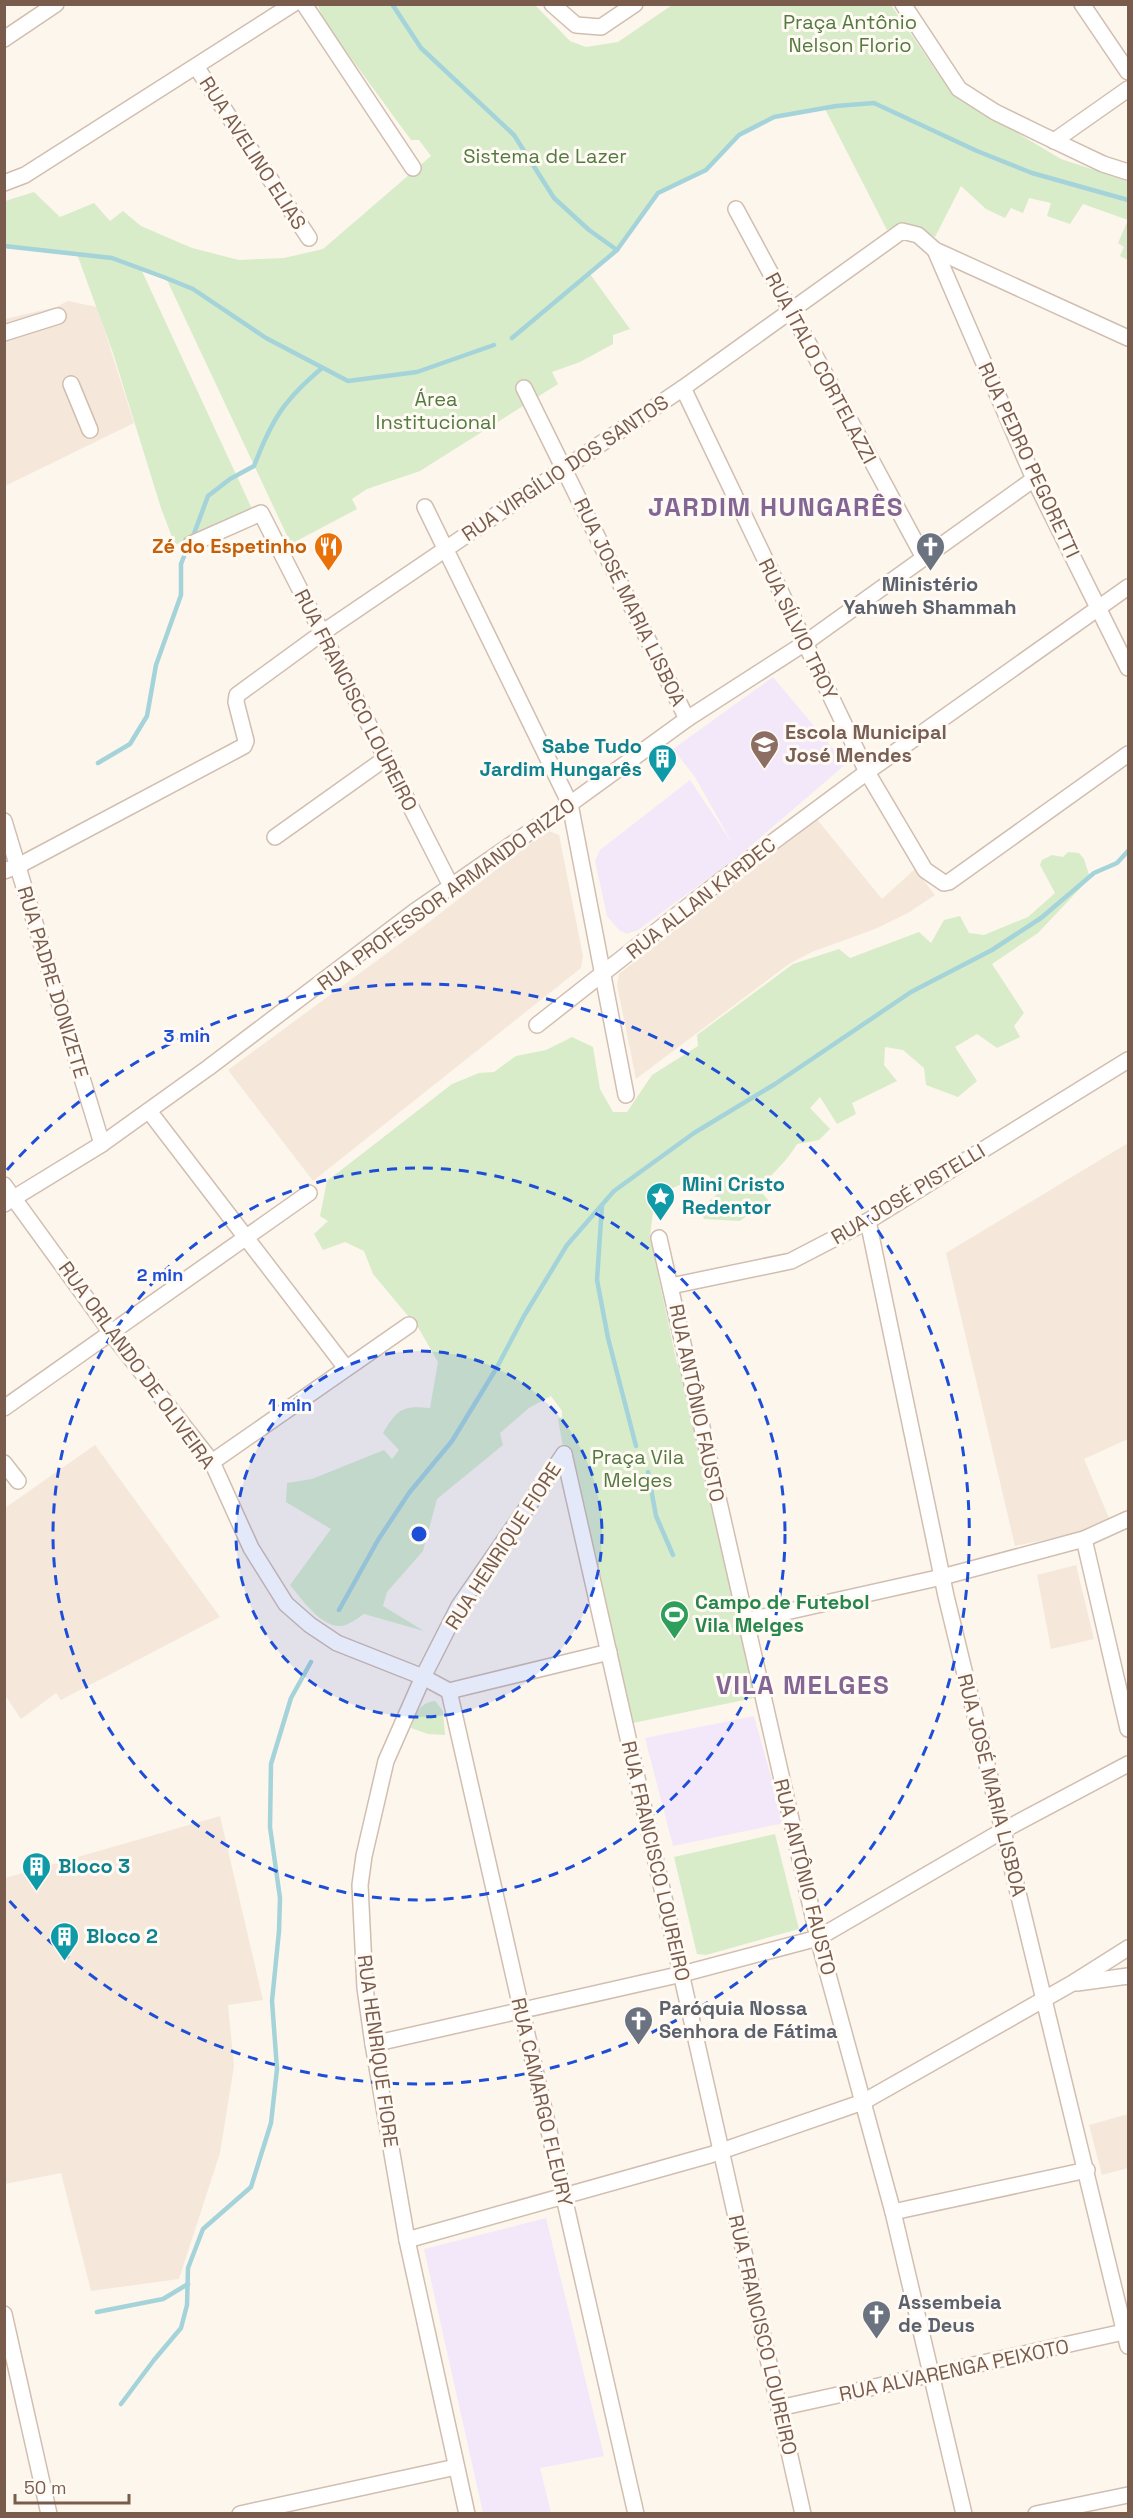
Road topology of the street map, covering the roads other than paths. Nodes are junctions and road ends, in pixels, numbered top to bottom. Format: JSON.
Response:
{"nodes":[{"id":1,"x":56,"y":4,"type":"edge"},
{"id":2,"x":293,"y":4,"type":"edge"},
{"id":3,"x":304,"y":4,"type":"edge"},
{"id":4,"x":552,"y":4,"type":"edge"},
{"id":5,"x":635,"y":4,"type":"edge"},
{"id":6,"x":903,"y":4,"type":"edge"},
{"id":7,"x":1082,"y":4,"type":"edge"},
{"id":8,"x":4,"y":39,"type":"edge"},
{"id":9,"x":197,"y":68,"type":"junction"},
{"id":10,"x":1128,"y":72,"type":"edge"},
{"id":11,"x":1128,"y":89,"type":"edge"},
{"id":12,"x":1054,"y":141,"type":"junction"},
{"id":13,"x":413,"y":168,"type":"dead end"},
{"id":14,"x":1128,"y":172,"type":"edge"},
{"id":15,"x":4,"y":183,"type":"edge"},
{"id":16,"x":736,"y":209,"type":"dead end"},
{"id":17,"x":309,"y":238,"type":"dead end"},
{"id":18,"x":935,"y":250,"type":"junction"},
{"id":19,"x":791,"y":311,"type":"junction"},
{"id":20,"x":58,"y":316,"type":"dead end"},
{"id":21,"x":4,"y":333,"type":"edge"},
{"id":22,"x":1128,"y":338,"type":"edge"},
{"id":23,"x":71,"y":384,"type":"dead end"},
{"id":24,"x":524,"y":388,"type":"dead end"},
{"id":25,"x":683,"y":388,"type":"junction"},
{"id":26,"x":90,"y":430,"type":"dead end"},
{"id":27,"x":565,"y":468,"type":"junction"},
{"id":28,"x":1034,"y":479,"type":"junction"},
{"id":29,"x":425,"y":507,"type":"dead end"},
{"id":30,"x":190,"y":544,"type":"dead end"},
{"id":31,"x":446,"y":548,"type":"junction"},
{"id":32,"x":924,"y":558,"type":"junction"},
{"id":33,"x":1128,"y":587,"type":"edge"},
{"id":34,"x":1100,"y":609,"type":"junction"},
{"id":35,"x":322,"y":633,"type":"junction"},
{"id":36,"x":804,"y":643,"type":"junction"},
{"id":37,"x":1128,"y":668,"type":"edge"},
{"id":38,"x":687,"y":719,"type":"junction"},
{"id":39,"x":1128,"y":754,"type":"edge"},
{"id":40,"x":386,"y":758,"type":"junction"},
{"id":41,"x":867,"y":772,"type":"junction"},
{"id":42,"x":570,"y":804,"type":"junction"},
{"id":43,"x":4,"y":820,"type":"edge"},
{"id":44,"x":275,"y":837,"type":"dead end"},
{"id":45,"x":11,"y":868,"type":"edge"},
{"id":46,"x":452,"y":886,"type":"junction"},
{"id":47,"x":603,"y":974,"type":"junction"},
{"id":48,"x":537,"y":1025,"type":"dead end"},
{"id":49,"x":1128,"y":1060,"type":"edge"},
{"id":50,"x":626,"y":1095,"type":"dead end"},
{"id":51,"x":148,"y":1111,"type":"junction"},
{"id":52,"x":102,"y":1144,"type":"junction"},
{"id":53,"x":4,"y":1185,"type":"edge"},
{"id":54,"x":309,"y":1193,"type":"dead end"},
{"id":55,"x":9,"y":1201,"type":"edge"},
{"id":56,"x":868,"y":1221,"type":"junction"},
{"id":57,"x":246,"y":1237,"type":"junction"},
{"id":58,"x":659,"y":1238,"type":"dead end"},
{"id":59,"x":671,"y":1286,"type":"junction"},
{"id":60,"x":409,"y":1324,"type":"dead end"},
{"id":61,"x":111,"y":1331,"type":"junction"},
{"id":62,"x":346,"y":1368,"type":"junction"},
{"id":63,"x":4,"y":1408,"type":"edge"},
{"id":64,"x":564,"y":1454,"type":"joint"},
{"id":65,"x":212,"y":1462,"type":"junction"},
{"id":66,"x":4,"y":1463,"type":"edge"},
{"id":67,"x":18,"y":1481,"type":"dead end"},
{"id":68,"x":1128,"y":1519,"type":"edge"},
{"id":69,"x":1084,"y":1539,"type":"junction"},
{"id":70,"x":942,"y":1577,"type":"junction"},
{"id":71,"x":746,"y":1621,"type":"junction"},
{"id":72,"x":609,"y":1652,"type":"junction"},
{"id":73,"x":423,"y":1677,"type":"junction"},
{"id":74,"x":449,"y":1691,"type":"junction"},
{"id":75,"x":1128,"y":1729,"type":"edge"},
{"id":76,"x":1128,"y":1764,"type":"edge"},
{"id":77,"x":1002,"y":1831,"type":"junction"},
{"id":78,"x":818,"y":1938,"type":"junction"},
{"id":79,"x":1128,"y":1948,"type":"edge"},
{"id":80,"x":682,"y":1974,"type":"junction"},
{"id":81,"x":1128,"y":1976,"type":"edge"},
{"id":82,"x":1071,"y":1984,"type":"junction"},
{"id":83,"x":1045,"y":1998,"type":"junction"},
{"id":84,"x":521,"y":2009,"type":"junction"},
{"id":85,"x":373,"y":2044,"type":"junction"},
{"id":86,"x":863,"y":2102,"type":"junction"},
{"id":87,"x":722,"y":2151,"type":"junction"},
{"id":88,"x":1087,"y":2170,"type":"junction"},
{"id":89,"x":564,"y":2196,"type":"junction"},
{"id":90,"x":894,"y":2212,"type":"junction"},
{"id":91,"x":407,"y":2240,"type":"junction"},
{"id":92,"x":4,"y":2314,"type":"edge"},
{"id":93,"x":1128,"y":2336,"type":"edge"},
{"id":94,"x":932,"y":2374,"type":"junction"},
{"id":95,"x":779,"y":2408,"type":"junction"},
{"id":96,"x":456,"y":2467,"type":"junction"},
{"id":97,"x":1128,"y":2495,"type":"edge"},
{"id":98,"x":49,"y":2514,"type":"edge"},
{"id":99,"x":240,"y":2514,"type":"edge"},
{"id":100,"x":467,"y":2514,"type":"edge"},
{"id":101,"x":636,"y":2514,"type":"edge"},
{"id":102,"x":803,"y":2514,"type":"edge"},
{"id":103,"x":964,"y":2514,"type":"edge"},
{"id":104,"x":1036,"y":2514,"type":"edge"}],
"edges":[{"from":1,"to":8,"type":"street"},
{"from":2,"to":9,"type":"street"},
{"from":3,"to":13,"type":"street"},
{"from":4,"to":5,"type":"street"},
{"from":6,"to":12,"type":"street"},
{"from":7,"to":10,"type":"street"},
{"from":9,"to":15,"type":"street"},
{"from":9,"to":17,"type":"street","name":"RUA AVELINO ELIAS"},
{"from":11,"to":12,"type":"street"},
{"from":12,"to":14,"type":"street"},
{"from":16,"to":19,"type":"street","name":"RUA ÍTALO CORTELAZZI"},
{"from":18,"to":19,"type":"street","name":"RUA VIRGÍLIO DOS SANTOS"},
{"from":18,"to":22,"type":"street","name":"RUA VIRGÍLIO DOS SANTOS"},
{"from":18,"to":28,"type":"street","name":"RUA PEDRO PEGORETTI"},
{"from":19,"to":25,"type":"street","name":"RUA VIRGÍLIO DOS SANTOS"},
{"from":19,"to":32,"type":"street","name":"RUA ÍTALO CORTELAZZI"},
{"from":20,"to":21,"type":"street"},
{"from":23,"to":26,"type":"street"},
{"from":24,"to":27,"type":"street","name":"RUA JOSÉ MARIA LISBOA"},
{"from":25,"to":27,"type":"street","name":"RUA VIRGÍLIO DOS SANTOS"},
{"from":25,"to":36,"type":"street","name":"RUA SÍLVIO TROY"},
{"from":27,"to":31,"type":"street","name":"RUA VIRGÍLIO DOS SANTOS"},
{"from":27,"to":38,"type":"street","name":"RUA JOSÉ MARIA LISBOA"},
{"from":28,"to":32,"type":"street","name":"RUA PROFESSOR ARMANDO RIZZO"},
{"from":28,"to":34,"type":"street","name":"RUA PEDRO PEGORETTI"},
{"from":29,"to":31,"type":"street"},
{"from":30,"to":35,"type":"street","name":"RUA FRANCISCO LOUREIRO"},
{"from":31,"to":35,"type":"street","name":"RUA VIRGÍLIO DOS SANTOS"},
{"from":31,"to":42,"type":"street"},
{"from":32,"to":36,"type":"street","name":"RUA PROFESSOR ARMANDO RIZZO"},
{"from":33,"to":34,"type":"street","name":"RUA ALLAN KARDEC"},
{"from":34,"to":37,"type":"street","name":"RUA PEDRO PEGORETTI"},
{"from":34,"to":41,"type":"street","name":"RUA ALLAN KARDEC"},
{"from":35,"to":40,"type":"street","name":"RUA FRANCISCO LOUREIRO"},
{"from":35,"to":45,"type":"street","name":"RUA VIRGÍLIO DOS SANTOS"},
{"from":36,"to":38,"type":"street","name":"RUA PROFESSOR ARMANDO RIZZO"},
{"from":36,"to":41,"type":"street","name":"RUA SÍLVIO TROY"},
{"from":38,"to":42,"type":"street","name":"RUA PROFESSOR ARMANDO RIZZO"},
{"from":39,"to":41,"type":"street","name":"RUA SÍLVIO TROY"},
{"from":40,"to":44,"type":"street"},
{"from":40,"to":46,"type":"street","name":"RUA FRANCISCO LOUREIRO"},
{"from":41,"to":47,"type":"street","name":"RUA ALLAN KARDEC"},
{"from":42,"to":46,"type":"street","name":"RUA PROFESSOR ARMANDO RIZZO"},
{"from":42,"to":47,"type":"street"},
{"from":43,"to":45,"type":"street","name":"RUA PADRE DONIZETE"},
{"from":45,"to":52,"type":"street","name":"RUA PADRE DONIZETE"},
{"from":46,"to":51,"type":"street","name":"RUA PROFESSOR ARMANDO RIZZO"},
{"from":47,"to":48,"type":"street","name":"RUA ALLAN KARDEC"},
{"from":47,"to":50,"type":"street"},
{"from":49,"to":56,"type":"street","name":"RUA JOSÉ PISTELLI"},
{"from":51,"to":52,"type":"street","name":"RUA PROFESSOR ARMANDO RIZZO"},
{"from":51,"to":57,"type":"street"},
{"from":52,"to":55,"type":"street","name":"RUA PROFESSOR ARMANDO RIZZO"},
{"from":53,"to":55,"type":"street","name":"RUA ORLANDO DE OLIVEIRA"},
{"from":54,"to":57,"type":"street"},
{"from":55,"to":61,"type":"street","name":"RUA ORLANDO DE OLIVEIRA"},
{"from":56,"to":59,"type":"street","name":"RUA JOSÉ PISTELLI"},
{"from":56,"to":70,"type":"street","name":"RUA JOSÉ MARIA LISBOA"},
{"from":57,"to":61,"type":"street"},
{"from":57,"to":62,"type":"street"},
{"from":58,"to":59,"type":"street","name":"RUA ANTÔNIO FAUSTO"},
{"from":59,"to":71,"type":"street","name":"RUA ANTÔNIO FAUSTO"},
{"from":60,"to":62,"type":"street"},
{"from":61,"to":63,"type":"street"},
{"from":61,"to":65,"type":"street","name":"RUA ORLANDO DE OLIVEIRA"},
{"from":62,"to":65,"type":"street"},
{"from":64,"to":72,"type":"street","name":"RUA FRANCISCO LOUREIRO"},
{"from":64,"to":73,"type":"street","name":"RUA HENRIQUE FIORE"},
{"from":65,"to":73,"type":"street","name":"RUA ORLANDO DE OLIVEIRA"},
{"from":66,"to":67,"type":"street"},
{"from":68,"to":69,"type":"street"},
{"from":69,"to":70,"type":"street"},
{"from":69,"to":75,"type":"street"},
{"from":70,"to":71,"type":"street"},
{"from":70,"to":77,"type":"street","name":"RUA JOSÉ MARIA LISBOA"},
{"from":71,"to":78,"type":"street","name":"RUA ANTÔNIO FAUSTO"},
{"from":72,"to":74,"type":"street"},
{"from":72,"to":80,"type":"street","name":"RUA FRANCISCO LOUREIRO"},
{"from":73,"to":74,"type":"street","name":"RUA ORLANDO DE OLIVEIRA"},
{"from":73,"to":85,"type":"street","name":"RUA HENRIQUE FIORE"},
{"from":74,"to":84,"type":"street","name":"RUA CAMARGO FLEURY"},
{"from":76,"to":77,"type":"street"},
{"from":77,"to":78,"type":"street"},
{"from":77,"to":83,"type":"street","name":"RUA JOSÉ MARIA LISBOA"},
{"from":78,"to":80,"type":"street"},
{"from":78,"to":86,"type":"street","name":"RUA ANTÔNIO FAUSTO"},
{"from":79,"to":82,"type":"street"},
{"from":80,"to":84,"type":"street"},
{"from":80,"to":87,"type":"street","name":"RUA FRANCISCO LOUREIRO"},
{"from":81,"to":82,"type":"street"},
{"from":82,"to":83,"type":"street"},
{"from":83,"to":86,"type":"street"},
{"from":83,"to":88,"type":"street","name":"RUA JOSÉ MARIA LISBOA"},
{"from":84,"to":85,"type":"street"},
{"from":84,"to":89,"type":"street","name":"RUA CAMARGO FLEURY"},
{"from":85,"to":91,"type":"street","name":"RUA HENRIQUE FIORE"},
{"from":86,"to":87,"type":"street"},
{"from":86,"to":90,"type":"street","name":"RUA ANTÔNIO FAUSTO"},
{"from":87,"to":89,"type":"street"},
{"from":87,"to":95,"type":"street","name":"RUA FRANCISCO LOUREIRO"},
{"from":88,"to":90,"type":"street"},
{"from":88,"to":93,"type":"street","name":"RUA JOSÉ MARIA LISBOA"},
{"from":89,"to":91,"type":"street"},
{"from":89,"to":101,"type":"street","name":"RUA CAMARGO FLEURY"},
{"from":90,"to":94,"type":"street","name":"RUA ANTÔNIO FAUSTO"},
{"from":91,"to":96,"type":"street","name":"RUA HENRIQUE FIORE"},
{"from":92,"to":98,"type":"street"},
{"from":93,"to":94,"type":"street","name":"RUA ALVARENGA PEIXOTO"},
{"from":94,"to":95,"type":"street","name":"RUA ALVARENGA PEIXOTO"},
{"from":94,"to":103,"type":"street","name":"RUA ANTÔNIO FAUSTO"},
{"from":95,"to":102,"type":"street","name":"RUA FRANCISCO LOUREIRO"},
{"from":96,"to":99,"type":"street"},
{"from":96,"to":100,"type":"street","name":"RUA HENRIQUE FIORE"},
{"from":97,"to":104,"type":"street"}]}
